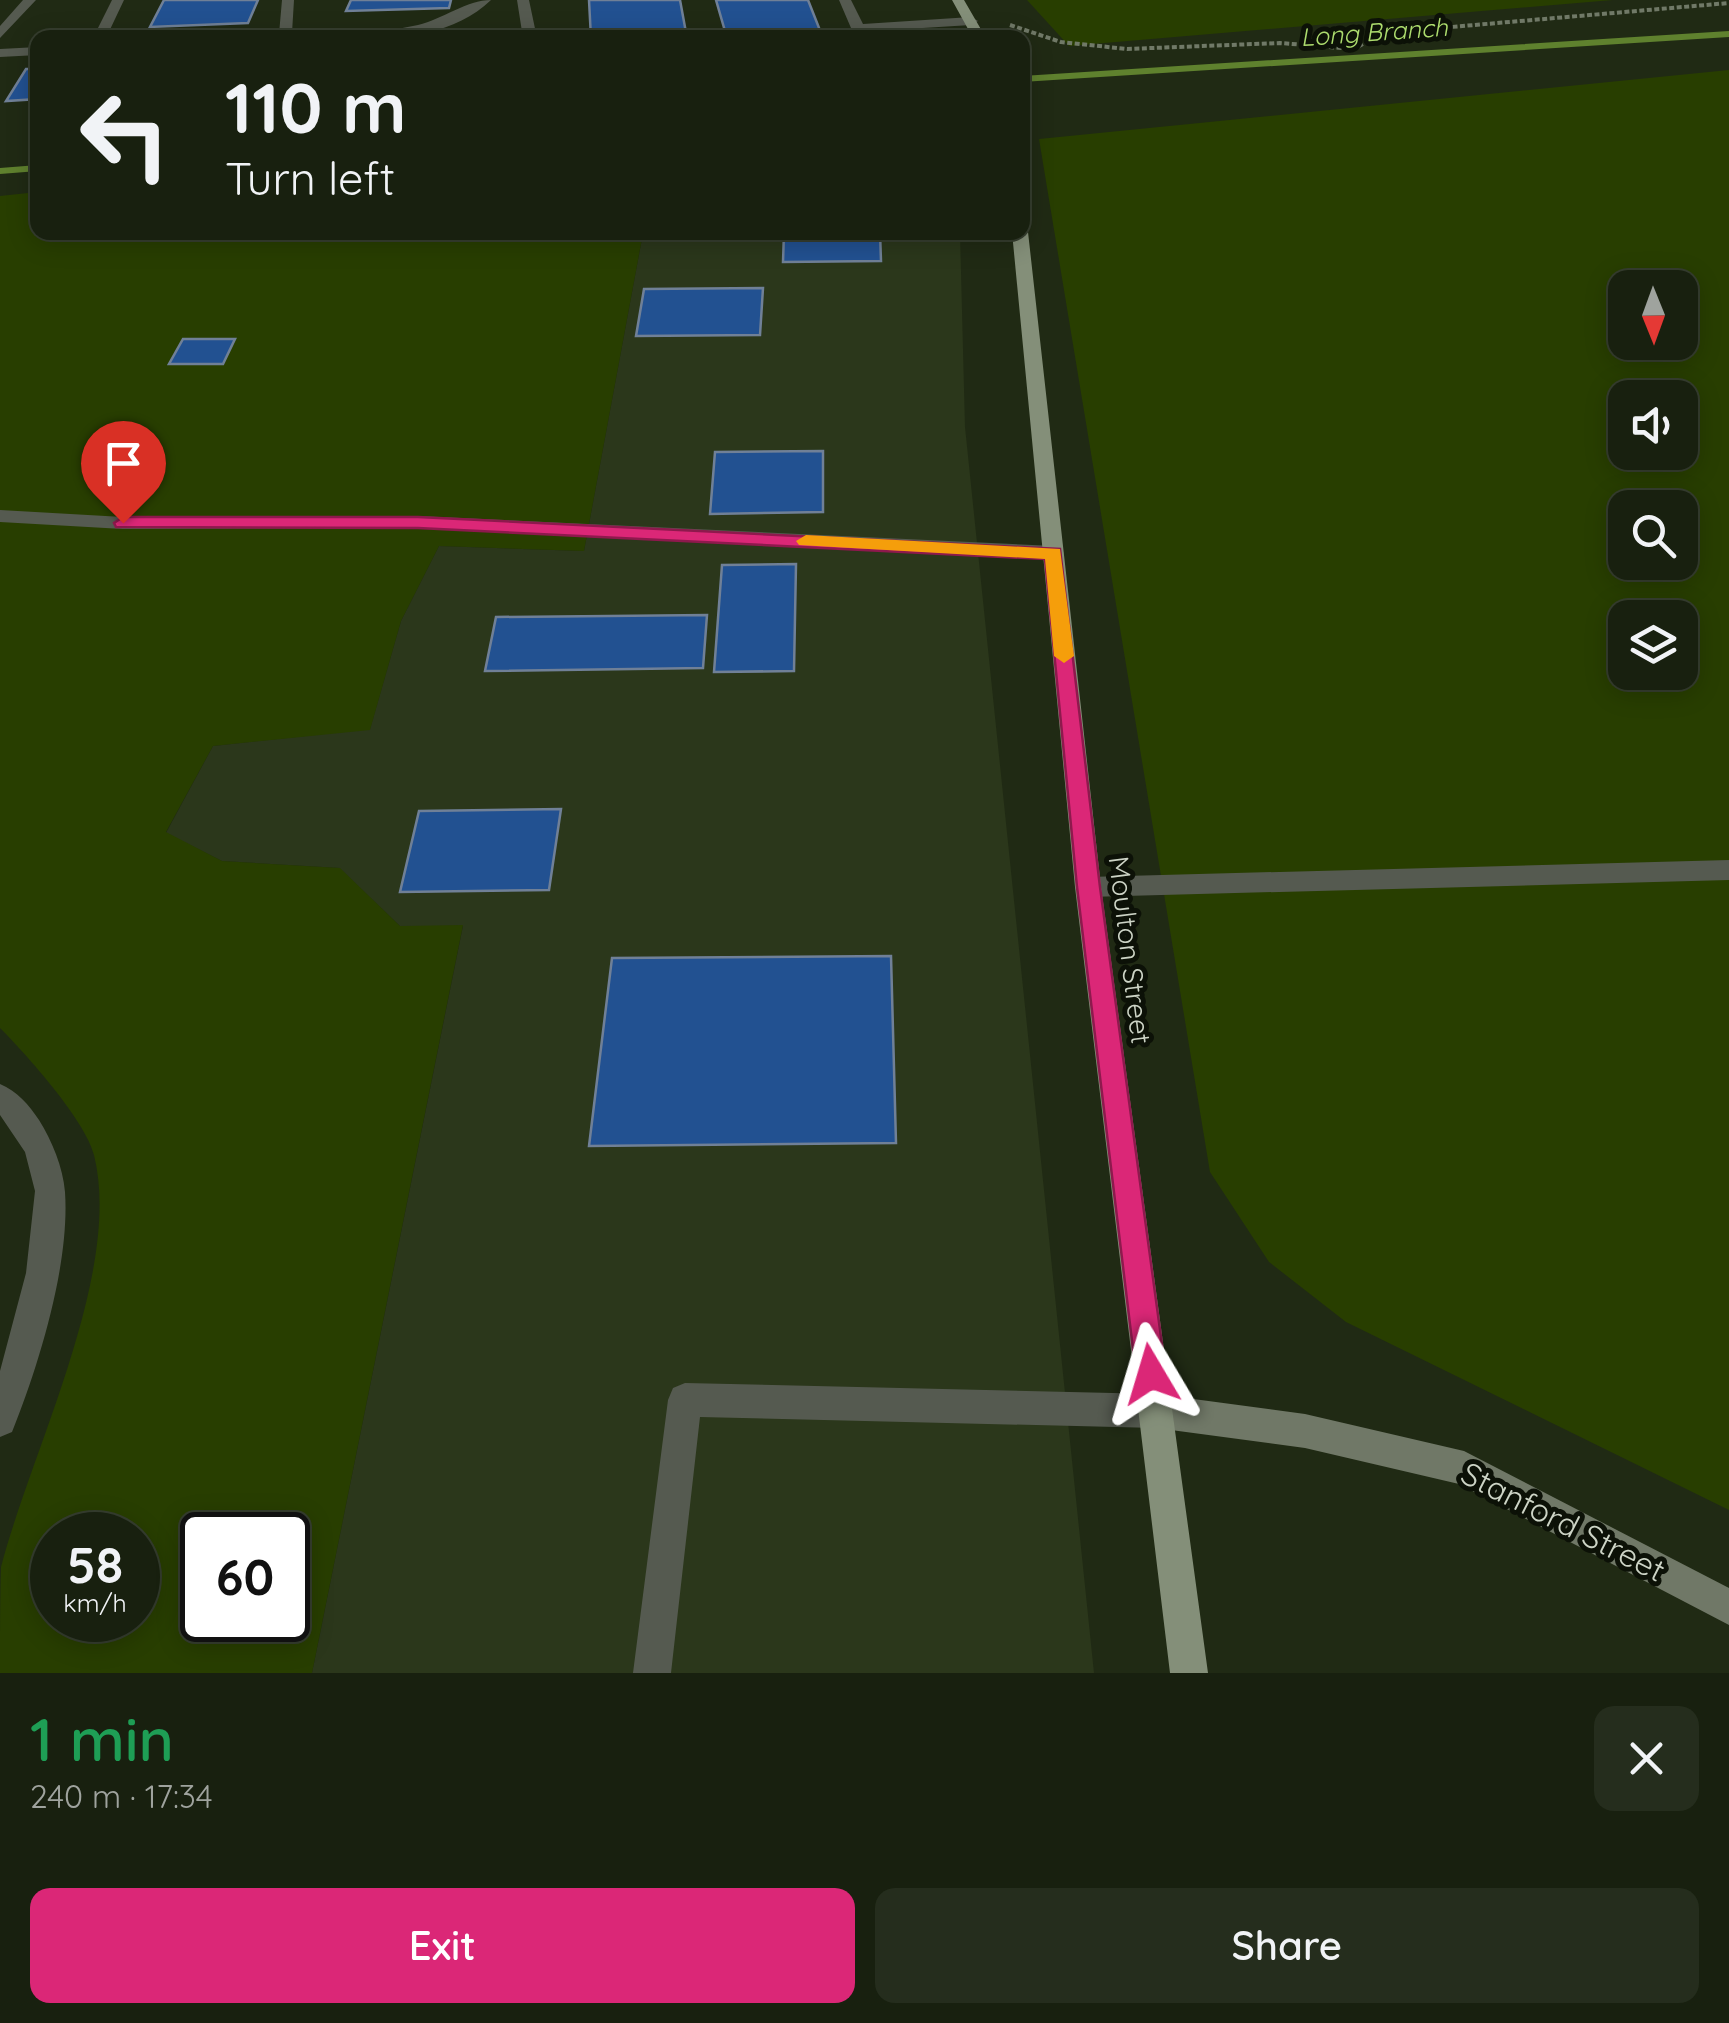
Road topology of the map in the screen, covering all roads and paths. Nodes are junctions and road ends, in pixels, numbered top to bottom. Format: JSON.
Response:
{"nodes":[{"id":1,"x":30,"y":0,"type":"edge"},
{"id":2,"x":118,"y":0,"type":"edge"},
{"id":3,"x":288,"y":0,"type":"edge"},
{"id":4,"x":485,"y":0,"type":"edge"},
{"id":5,"x":524,"y":0,"type":"edge"},
{"id":6,"x":845,"y":0,"type":"edge"},
{"id":7,"x":958,"y":0,"type":"edge"},
{"id":8,"x":1729,"y":4,"type":"edge"},
{"id":9,"x":975,"y":28,"type":"edge"},
{"id":10,"x":103,"y":30,"type":"edge"},
{"id":11,"x":286,"y":30,"type":"edge"},
{"id":12,"x":381,"y":30,"type":"edge"},
{"id":13,"x":529,"y":30,"type":"edge"},
{"id":14,"x":856,"y":30,"type":"edge"},
{"id":15,"x":928,"y":30,"type":"edge"},
{"id":16,"x":0,"y":34,"type":"edge"},
{"id":17,"x":30,"y":51,"type":"edge"},
{"id":18,"x":0,"y":53,"type":"edge"},
{"id":19,"x":1021,"y":240,"type":"edge"},
{"id":20,"x":0,"y":516,"type":"edge"},
{"id":21,"x":1054,"y":553,"type":"junction"},
{"id":22,"x":1729,"y":870,"type":"edge"},
{"id":23,"x":1088,"y":887,"type":"junction"},
{"id":24,"x":8,"y":1102,"type":"edge"},
{"id":25,"x":1156,"y":1411,"type":"junction"},
{"id":26,"x":0,"y":1420,"type":"edge"},
{"id":27,"x":1729,"y":1607,"type":"edge"},
{"id":28,"x":652,"y":1673,"type":"edge"},
{"id":29,"x":1190,"y":1673,"type":"edge"}],
"edges":[{"from":1,"to":16,"type":"street"},
{"from":2,"to":10,"type":"street"},
{"from":3,"to":11,"type":"street"},
{"from":4,"to":12,"type":"street"},
{"from":5,"to":13,"type":"street"},
{"from":6,"to":14,"type":"street"},
{"from":7,"to":9,"type":"main road"},
{"from":8,"to":9,"type":"path"},
{"from":9,"to":15,"type":"street"},
{"from":17,"to":18,"type":"street"},
{"from":19,"to":21,"type":"main road","name":"Moulton Street"},
{"from":20,"to":21,"type":"street"},
{"from":21,"to":23,"type":"main road","name":"Moulton Street"},
{"from":22,"to":23,"type":"street"},
{"from":23,"to":25,"type":"main road","name":"Moulton Street"},
{"from":24,"to":26,"type":"street"},
{"from":25,"to":27,"type":"street","name":"Stanford Street"},
{"from":25,"to":28,"type":"street"},
{"from":25,"to":29,"type":"main road","name":"Moulton Street"}]}
